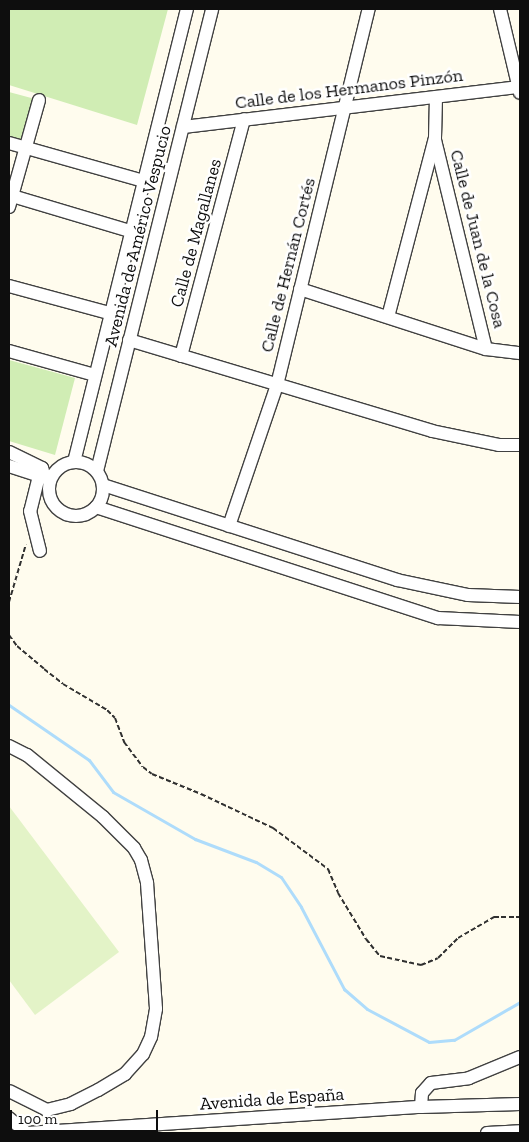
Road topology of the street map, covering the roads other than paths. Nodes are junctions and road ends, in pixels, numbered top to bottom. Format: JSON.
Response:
{"nodes":[{"id":1,"x":187,"y":9,"type":"edge"},
{"id":2,"x":212,"y":9,"type":"edge"},
{"id":3,"x":369,"y":9,"type":"edge"},
{"id":4,"x":500,"y":9,"type":"edge"},
{"id":5,"x":520,"y":89,"type":"edge"},
{"id":6,"x":436,"y":97,"type":"junction"},
{"id":7,"x":39,"y":100,"type":"dead end"},
{"id":8,"x":345,"y":108,"type":"junction"},
{"id":9,"x":244,"y":119,"type":"junction"},
{"id":10,"x":184,"y":126,"type":"junction"},
{"id":11,"x":435,"y":138,"type":"junction"},
{"id":12,"x":9,"y":143,"type":"edge"},
{"id":13,"x":25,"y":148,"type":"junction"},
{"id":14,"x":143,"y":181,"type":"junction"},
{"id":15,"x":10,"y":199,"type":"edge"},
{"id":16,"x":130,"y":231,"type":"junction"},
{"id":17,"x":9,"y":286,"type":"edge"},
{"id":18,"x":300,"y":289,"type":"junction"},
{"id":19,"x":109,"y":314,"type":"junction"},
{"id":20,"x":388,"y":317,"type":"junction"},
{"id":21,"x":130,"y":340,"type":"junction"},
{"id":22,"x":486,"y":349,"type":"junction"},
{"id":23,"x":9,"y":351,"type":"edge"},
{"id":24,"x":520,"y":353,"type":"edge"},
{"id":25,"x":181,"y":356,"type":"junction"},
{"id":26,"x":95,"y":375,"type":"junction"},
{"id":27,"x":277,"y":385,"type":"junction"},
{"id":28,"x":520,"y":445,"type":"edge"},
{"id":29,"x":9,"y":452,"type":"edge"},
{"id":30,"x":74,"y":462,"type":"junction"},
{"id":31,"x":9,"y":466,"type":"edge"},
{"id":32,"x":97,"y":471,"type":"junction"},
{"id":33,"x":45,"y":478,"type":"junction"},
{"id":34,"x":103,"y":485,"type":"junction"},
{"id":35,"x":96,"y":507,"type":"junction"},
{"id":36,"x":229,"y":526,"type":"junction"},
{"id":37,"x":40,"y":551,"type":"dead end"},
{"id":38,"x":520,"y":597,"type":"edge"},
{"id":39,"x":520,"y":622,"type":"edge"},
{"id":40,"x":9,"y":746,"type":"edge"},
{"id":41,"x":520,"y":1057,"type":"edge"},
{"id":42,"x":9,"y":1091,"type":"edge"},
{"id":43,"x":520,"y":1104,"type":"edge"},
{"id":44,"x":421,"y":1107,"type":"junction"},
{"id":45,"x":9,"y":1118,"type":"edge"},
{"id":46,"x":520,"y":1131,"type":"edge"},
{"id":47,"x":27,"y":1133,"type":"edge"},
{"id":48,"x":487,"y":1133,"type":"edge"}],
"edges":[{"from":1,"to":14,"type":"street","name":"Avenida de Américo Vespucio"},
{"from":2,"to":10,"type":"street","name":"Avenida de Américo Vespucio"},
{"from":3,"to":8,"type":"street","name":"Calle de Hernán Cortés"},
{"from":4,"to":5,"type":"street"},
{"from":5,"to":6,"type":"street","name":"Calle de los Hermanos Pinzón"},
{"from":6,"to":8,"type":"street","name":"Calle de los Hermanos Pinzón"},
{"from":6,"to":11,"type":"street"},
{"from":7,"to":13,"type":"street"},
{"from":8,"to":9,"type":"street","name":"Calle de los Hermanos Pinzón"},
{"from":8,"to":18,"type":"street","name":"Calle de Hernán Cortés"},
{"from":9,"to":10,"type":"street","name":"Calle de los Hermanos Pinzón"},
{"from":9,"to":25,"type":"street","name":"Calle de Magallanes"},
{"from":10,"to":21,"type":"street","name":"Avenida de Américo Vespucio"},
{"from":11,"to":20,"type":"street"},
{"from":11,"to":22,"type":"street","name":"Calle de Juan de la Cosa"},
{"from":12,"to":13,"type":"street"},
{"from":13,"to":14,"type":"street"},
{"from":13,"to":15,"type":"street"},
{"from":14,"to":16,"type":"street","name":"Avenida de Américo Vespucio"},
{"from":15,"to":16,"type":"street"},
{"from":16,"to":19,"type":"street","name":"Avenida de Américo Vespucio"},
{"from":17,"to":19,"type":"street"},
{"from":18,"to":20,"type":"street"},
{"from":18,"to":27,"type":"street","name":"Calle de Hernán Cortés"},
{"from":19,"to":26,"type":"street","name":"Avenida de Américo Vespucio"},
{"from":20,"to":22,"type":"street"},
{"from":21,"to":25,"type":"street"},
{"from":21,"to":32,"type":"street","name":"Avenida de Américo Vespucio"},
{"from":22,"to":24,"type":"street"},
{"from":23,"to":26,"type":"street"},
{"from":25,"to":27,"type":"street"},
{"from":26,"to":30,"type":"street","name":"Avenida de Américo Vespucio"},
{"from":27,"to":28,"type":"street"},
{"from":27,"to":36,"type":"street","name":"Calle de Hernán Cortés"},
{"from":29,"to":33,"type":"street"},
{"from":30,"to":32,"type":"street"},
{"from":30,"to":33,"type":"street"},
{"from":31,"to":33,"type":"street"},
{"from":32,"to":34,"type":"street"},
{"from":33,"to":35,"type":"street"},
{"from":33,"to":37,"type":"street"},
{"from":34,"to":35,"type":"street"},
{"from":34,"to":36,"type":"street"},
{"from":35,"to":39,"type":"street"},
{"from":36,"to":38,"type":"street"},
{"from":40,"to":42,"type":"street"},
{"from":41,"to":44,"type":"street"},
{"from":43,"to":44,"type":"street","name":"Avenida de España"},
{"from":44,"to":47,"type":"street","name":"Avenida de España"},
{"from":45,"to":47,"type":"street"},
{"from":46,"to":48,"type":"street"}]}
